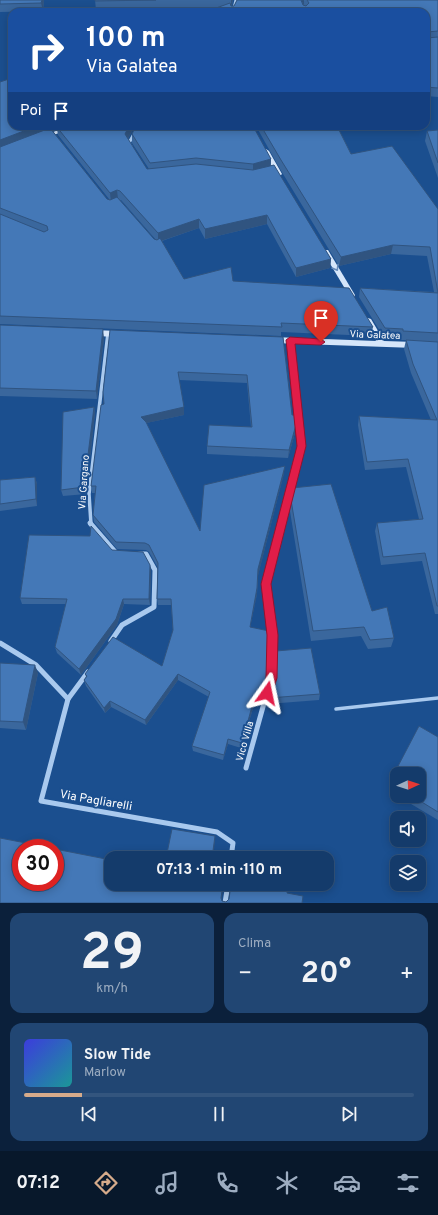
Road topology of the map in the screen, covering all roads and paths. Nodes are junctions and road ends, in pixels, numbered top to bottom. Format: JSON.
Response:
{"nodes":[{"id":1,"x":64,"y":130,"type":"edge"},
{"id":2,"x":136,"y":130,"type":"edge"},
{"id":3,"x":53,"y":134,"type":"junction"},
{"id":4,"x":40,"y":139,"type":"edge"},
{"id":5,"x":58,"y":140,"type":"edge"},
{"id":6,"x":262,"y":145,"type":"edge"},
{"id":7,"x":133,"y":150,"type":"edge"},
{"id":8,"x":276,"y":170,"type":"junction"},
{"id":9,"x":269,"y":172,"type":"edge"},
{"id":10,"x":284,"y":184,"type":"edge"},
{"id":11,"x":321,"y":244,"type":"edge"},
{"id":12,"x":358,"y":304,"type":"edge"},
{"id":13,"x":366,"y":317,"type":"edge"},
{"id":14,"x":85,"y":332,"type":"edge"},
{"id":15,"x":108,"y":333,"type":"junction"},
{"id":16,"x":124,"y":334,"type":"edge"},
{"id":17,"x":267,"y":340,"type":"edge"},
{"id":18,"x":290,"y":340,"type":"junction"},
{"id":19,"x":382,"y":344,"type":"junction"},
{"id":20,"x":424,"y":346,"type":"edge"},
{"id":21,"x":123,"y":553,"type":"edge"},
{"id":22,"x":131,"y":554,"type":"edge"},
{"id":23,"x":0,"y":643,"type":"edge"},
{"id":24,"x":109,"y":643,"type":"edge"},
{"id":25,"x":92,"y":666,"type":"edge"},
{"id":26,"x":438,"y":698,"type":"edge"},
{"id":27,"x":68,"y":699,"type":"junction"},
{"id":28,"x":336,"y":709,"type":"dead end"},
{"id":29,"x":246,"y":768,"type":"dead end"},
{"id":30,"x":232,"y":851,"type":"edge"},
{"id":31,"x":227,"y":891,"type":"edge"},
{"id":32,"x":225,"y":903,"type":"edge"}],
"edges":[{"from":1,"to":3,"type":"street"},
{"from":2,"to":7,"type":"street"},
{"from":3,"to":4,"type":"street"},
{"from":3,"to":5,"type":"street"},
{"from":6,"to":8,"type":"street"},
{"from":8,"to":9,"type":"street"},
{"from":8,"to":10,"type":"street"},
{"from":11,"to":12,"type":"street","one_way":true},
{"from":13,"to":19,"type":"street"},
{"from":14,"to":15,"type":"street"},
{"from":15,"to":16,"type":"street"},
{"from":15,"to":21,"type":"street","name":"Via Gargano"},
{"from":17,"to":18,"type":"street","name":"Via Galatea"},
{"from":18,"to":19,"type":"street","name":"Via Galatea"},
{"from":18,"to":29,"type":"street","name":"Vico Villa"},
{"from":19,"to":20,"type":"street","name":"Via Galatea"},
{"from":22,"to":24,"type":"street"},
{"from":23,"to":27,"type":"street"},
{"from":25,"to":27,"type":"street"},
{"from":26,"to":28,"type":"lane"},
{"from":27,"to":30,"type":"street","name":"Via Pagliarelli"},
{"from":31,"to":32,"type":"street"}]}
